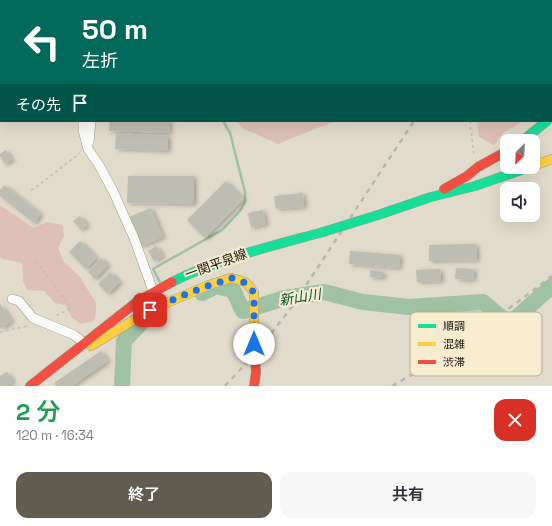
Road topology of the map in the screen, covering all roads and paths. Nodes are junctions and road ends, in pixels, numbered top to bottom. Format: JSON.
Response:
{"nodes":[{"id":1,"x":82,"y":122,"type":"edge"},
{"id":2,"x":91,"y":122,"type":"edge"},
{"id":3,"x":470,"y":122,"type":"edge"},
{"id":4,"x":546,"y":122,"type":"edge"},
{"id":5,"x":531,"y":134,"type":"edge"},
{"id":6,"x":88,"y":149,"type":"junction"},
{"id":7,"x":500,"y":155,"type":"edge"},
{"id":8,"x":552,"y":158,"type":"edge"},
{"id":9,"x":540,"y":163,"type":"edge"},
{"id":10,"x":478,"y":167,"type":"junction"},
{"id":11,"x":509,"y":174,"type":"edge"},
{"id":12,"x":31,"y":190,"type":"dead end"},
{"id":13,"x":431,"y":197,"type":"junction"},
{"id":14,"x":36,"y":261,"type":"dead end"},
{"id":15,"x":153,"y":291,"type":"junction"},
{"id":16,"x":12,"y":299,"type":"dead end"},
{"id":17,"x":44,"y":322,"type":"junction"},
{"id":18,"x":29,"y":325,"type":"dead end"},
{"id":19,"x":0,"y":332,"type":"edge"},
{"id":20,"x":84,"y":343,"type":"junction"},
{"id":21,"x":76,"y":350,"type":"junction"},
{"id":22,"x":30,"y":386,"type":"edge"},
{"id":23,"x":254,"y":386,"type":"edge"}],
"edges":[{"from":1,"to":6,"type":"street"},
{"from":2,"to":6,"type":"street"},
{"from":3,"to":10,"type":"path"},
{"from":4,"to":5,"type":"main road"},
{"from":6,"to":12,"type":"path"},
{"from":6,"to":15,"type":"street"},
{"from":7,"to":10,"type":"main road","name":"一関平泉線"},
{"from":8,"to":9,"type":"main road","name":"一関平泉線"},
{"from":10,"to":13,"type":"main road","name":"一関平泉線"},
{"from":11,"to":13,"type":"main road","name":"一関平泉線"},
{"from":13,"to":15,"type":"main road","name":"一関平泉線","bridge":true},
{"from":14,"to":17,"type":"path"},
{"from":15,"to":20,"type":"main road","name":"一関平泉線"},
{"from":16,"to":17,"type":"street"},
{"from":17,"to":20,"type":"street"},
{"from":18,"to":19,"type":"path"},
{"from":20,"to":21,"type":"main road","name":"一関平泉線"},
{"from":21,"to":22,"type":"main road","name":"一関平泉線"},
{"from":21,"to":23,"type":"main road"}]}
